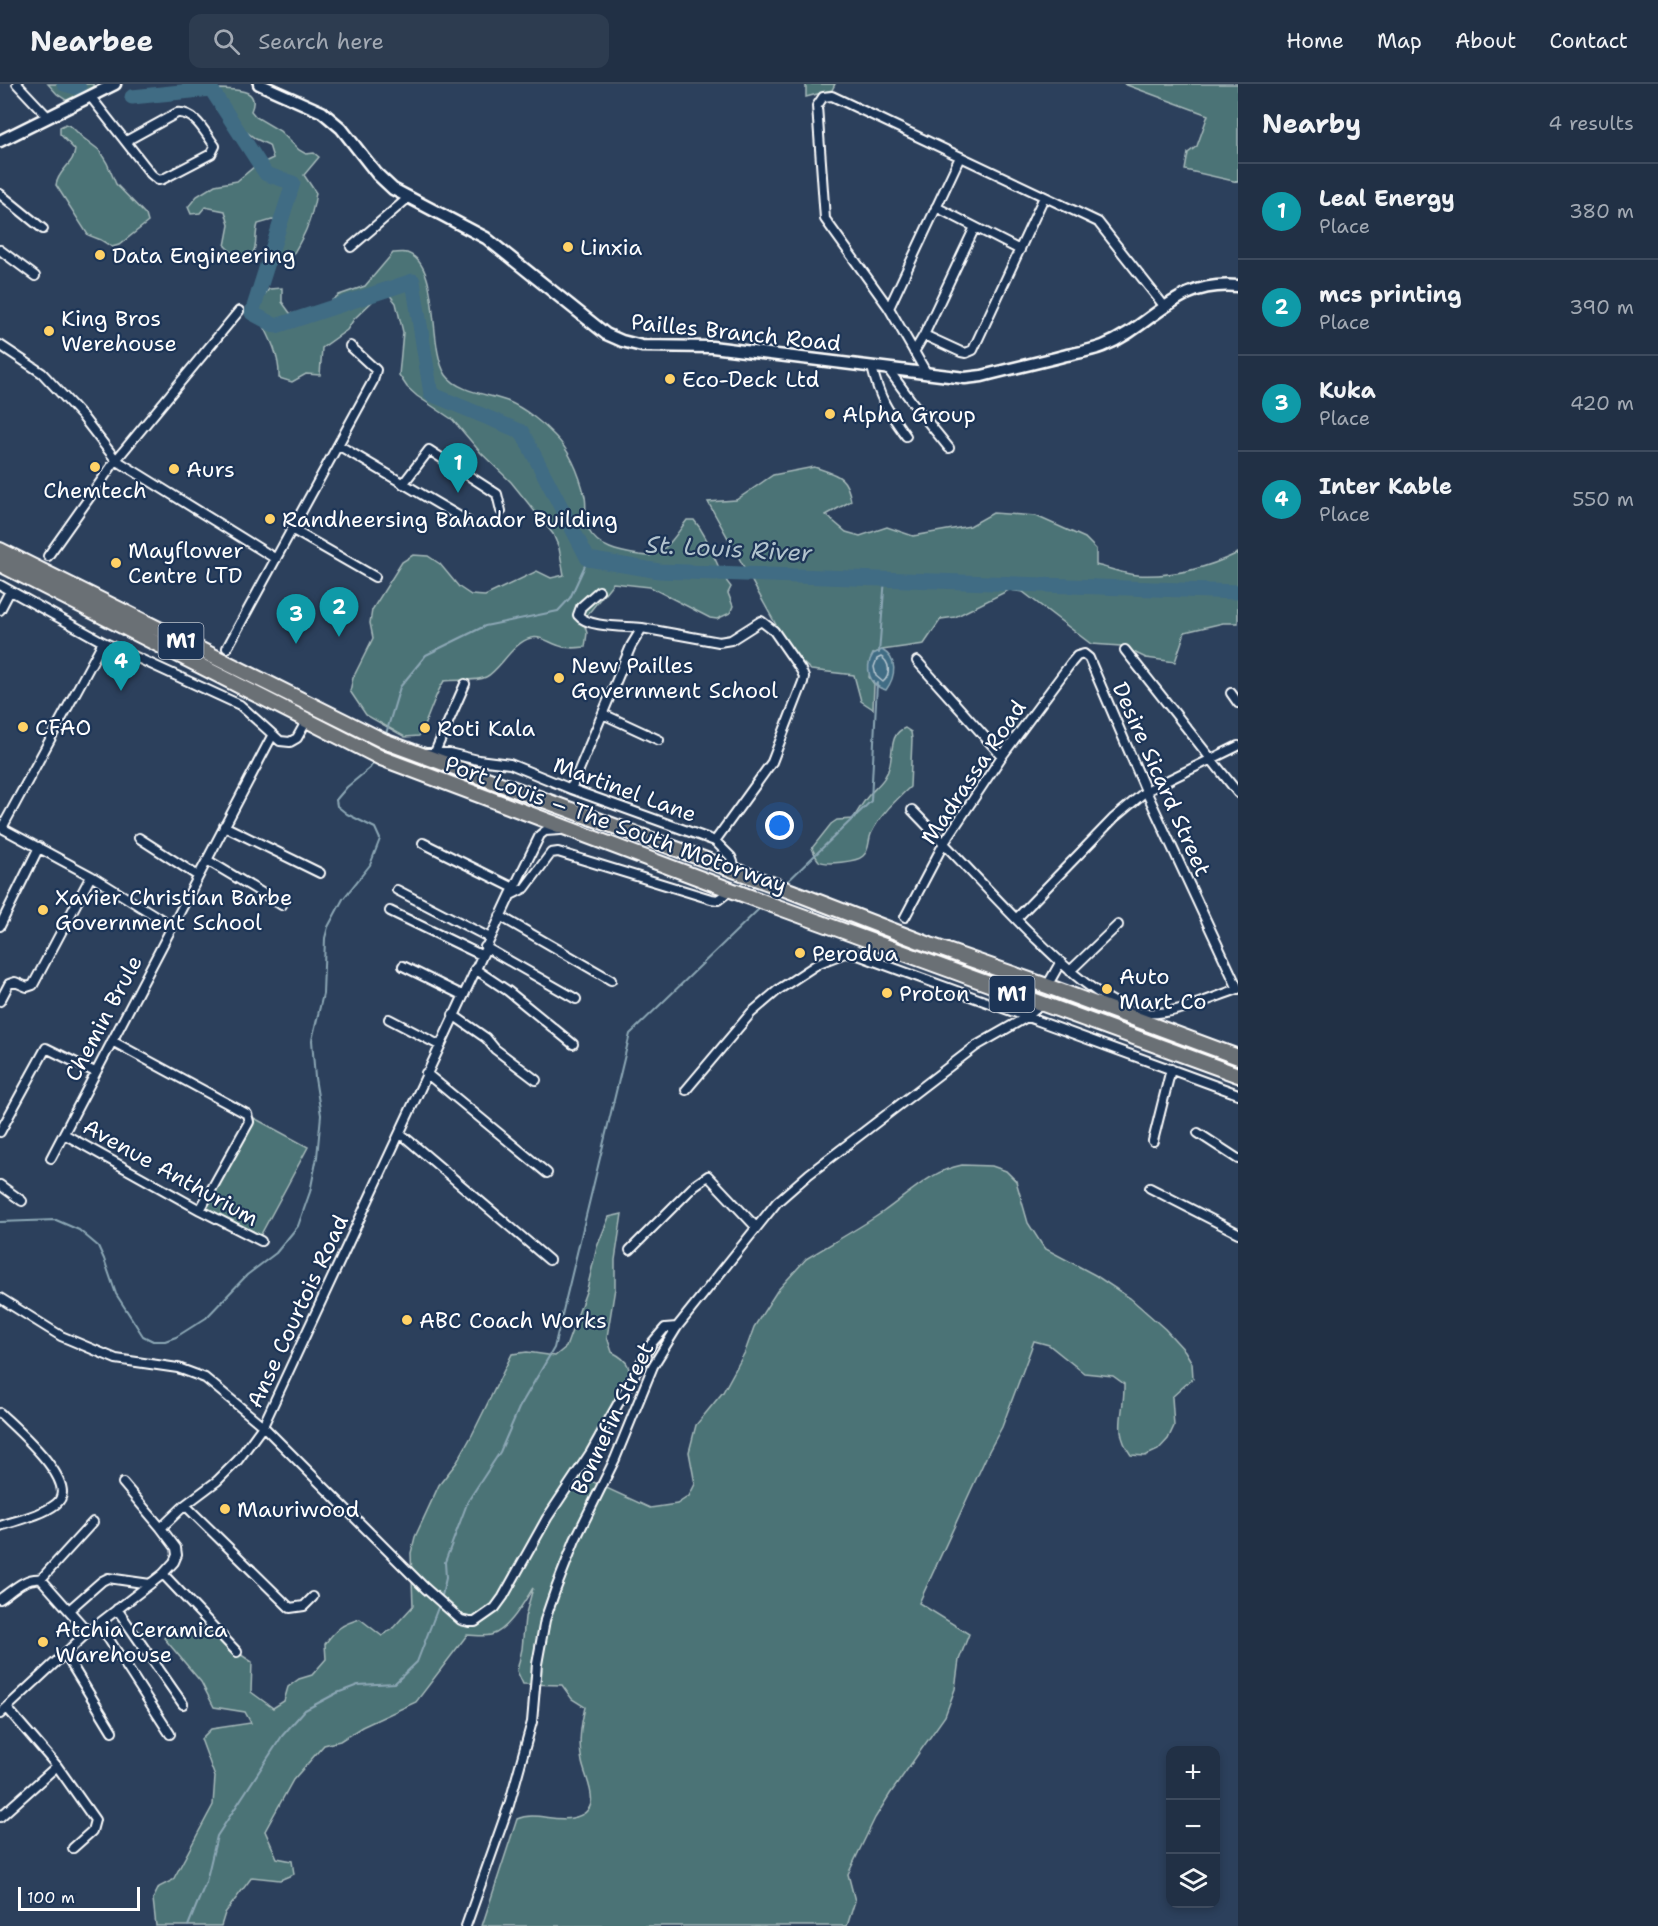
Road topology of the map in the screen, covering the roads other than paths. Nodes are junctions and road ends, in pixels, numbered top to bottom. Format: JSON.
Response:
{"nodes":[{"id":1,"x":16,"y":84,"type":"edge"},
{"id":2,"x":115,"y":84,"type":"edge"},
{"id":3,"x":259,"y":84,"type":"edge"},
{"id":4,"x":90,"y":96,"type":"junction"},
{"id":5,"x":48,"y":117,"type":"junction"},
{"id":6,"x":0,"y":141,"type":"edge"},
{"id":7,"x":126,"y":141,"type":"junction"},
{"id":8,"x":960,"y":157,"type":"junction"},
{"id":9,"x":0,"y":194,"type":"edge"},
{"id":10,"x":1044,"y":197,"type":"junction"},
{"id":11,"x":408,"y":198,"type":"junction"},
{"id":12,"x":936,"y":207,"type":"junction"},
{"id":13,"x":975,"y":227,"type":"junction"},
{"id":14,"x":43,"y":229,"type":"dead end"},
{"id":15,"x":351,"y":247,"type":"dead end"},
{"id":16,"x":0,"y":250,"type":"edge"},
{"id":17,"x":1020,"y":250,"type":"junction"},
{"id":18,"x":35,"y":276,"type":"dead end"},
{"id":19,"x":1238,"y":286,"type":"edge"},
{"id":20,"x":1165,"y":307,"type":"junction"},
{"id":21,"x":889,"y":308,"type":"junction"},
{"id":22,"x":239,"y":311,"type":"dead end"},
{"id":23,"x":924,"y":334,"type":"junction"},
{"id":24,"x":0,"y":345,"type":"edge"},
{"id":25,"x":351,"y":346,"type":"dead end"},
{"id":26,"x":914,"y":352,"type":"junction"},
{"id":27,"x":872,"y":367,"type":"junction"},
{"id":28,"x":888,"y":369,"type":"junction"},
{"id":29,"x":927,"y":374,"type":"junction"},
{"id":30,"x":906,"y":436,"type":"dead end"},
{"id":31,"x":338,"y":445,"type":"junction"},
{"id":32,"x":949,"y":448,"type":"dead end"},
{"id":33,"x":116,"y":460,"type":"junction"},
{"id":34,"x":404,"y":483,"type":"junction"},
{"id":35,"x":501,"y":511,"type":"dead end"},
{"id":36,"x":467,"y":521,"type":"dead end"},
{"id":37,"x":293,"y":530,"type":"junction"},
{"id":38,"x":0,"y":550,"type":"edge"},
{"id":39,"x":48,"y":556,"type":"dead end"},
{"id":40,"x":276,"y":560,"type":"junction"},
{"id":41,"x":0,"y":564,"type":"edge"},
{"id":42,"x":375,"y":577,"type":"dead end"},
{"id":43,"x":0,"y":585,"type":"edge"},
{"id":44,"x":10,"y":591,"type":"junction"},
{"id":45,"x":599,"y":591,"type":"dead end"},
{"id":46,"x":0,"y":610,"type":"edge"},
{"id":47,"x":642,"y":628,"type":"junction"},
{"id":48,"x":103,"y":642,"type":"junction"},
{"id":49,"x":227,"y":648,"type":"dead end"},
{"id":50,"x":1125,"y":650,"type":"dead end"},
{"id":51,"x":1080,"y":654,"type":"joint"},
{"id":52,"x":917,"y":661,"type":"dead end"},
{"id":53,"x":465,"y":684,"type":"dead end"},
{"id":54,"x":1231,"y":693,"type":"dead end"},
{"id":55,"x":1238,"y":703,"type":"edge"},
{"id":56,"x":603,"y":714,"type":"junction"},
{"id":57,"x":308,"y":719,"type":"junction"},
{"id":58,"x":272,"y":736,"type":"junction"},
{"id":59,"x":659,"y":740,"type":"dead end"},
{"id":60,"x":1238,"y":746,"type":"edge"},
{"id":61,"x":411,"y":752,"type":"junction"},
{"id":62,"x":435,"y":752,"type":"junction"},
{"id":63,"x":1002,"y":756,"type":"junction"},
{"id":64,"x":1210,"y":758,"type":"junction"},
{"id":65,"x":571,"y":789,"type":"junction"},
{"id":66,"x":1146,"y":791,"type":"junction"},
{"id":67,"x":1238,"y":793,"type":"edge"},
{"id":68,"x":912,"y":810,"type":"dead end"},
{"id":69,"x":525,"y":813,"type":"junction"},
{"id":70,"x":224,"y":826,"type":"junction"},
{"id":71,"x":1,"y":827,"type":"edge"},
{"id":72,"x":540,"y":836,"type":"junction"},
{"id":73,"x":589,"y":837,"type":"junction"},
{"id":74,"x":139,"y":838,"type":"dead end"},
{"id":75,"x":715,"y":841,"type":"junction"},
{"id":76,"x":423,"y":843,"type":"dead end"},
{"id":77,"x":944,"y":843,"type":"junction"},
{"id":78,"x":39,"y":847,"type":"junction"},
{"id":79,"x":207,"y":860,"type":"junction"},
{"id":80,"x":737,"y":872,"type":"junction"},
{"id":81,"x":320,"y":873,"type":"dead end"},
{"id":82,"x":91,"y":876,"type":"junction"},
{"id":83,"x":198,"y":876,"type":"junction"},
{"id":84,"x":397,"y":890,"type":"dead end"},
{"id":85,"x":731,"y":890,"type":"junction"},
{"id":86,"x":512,"y":892,"type":"junction"},
{"id":87,"x":282,"y":905,"type":"dead end"},
{"id":88,"x":390,"y":911,"type":"dead end"},
{"id":89,"x":500,"y":916,"type":"junction"},
{"id":90,"x":905,"y":917,"type":"dead end"},
{"id":91,"x":1016,"y":919,"type":"junction"},
{"id":92,"x":1118,"y":925,"type":"dead end"},
{"id":93,"x":0,"y":926,"type":"edge"},
{"id":94,"x":172,"y":926,"type":"junction"},
{"id":95,"x":490,"y":938,"type":"junction"},
{"id":96,"x":485,"y":946,"type":"junction"},
{"id":97,"x":481,"y":955,"type":"junction"},
{"id":98,"x":1060,"y":963,"type":"junction"},
{"id":99,"x":403,"y":966,"type":"dead end"},
{"id":100,"x":475,"y":969,"type":"junction"},
{"id":101,"x":1070,"y":971,"type":"junction"},
{"id":102,"x":611,"y":980,"type":"dead end"},
{"id":103,"x":1047,"y":986,"type":"junction"},
{"id":104,"x":1238,"y":989,"type":"edge"},
{"id":105,"x":462,"y":995,"type":"junction"},
{"id":106,"x":576,"y":999,"type":"dead end"},
{"id":107,"x":0,"y":1000,"type":"edge"},
{"id":108,"x":1041,"y":1004,"type":"junction"},
{"id":109,"x":453,"y":1015,"type":"junction"},
{"id":110,"x":1027,"y":1017,"type":"junction"},
{"id":111,"x":389,"y":1019,"type":"dead end"},
{"id":112,"x":111,"y":1041,"type":"junction"},
{"id":113,"x":573,"y":1044,"type":"dead end"},
{"id":114,"x":439,"y":1045,"type":"junction"},
{"id":115,"x":1238,"y":1057,"type":"edge"},
{"id":116,"x":1171,"y":1069,"type":"junction"},
{"id":117,"x":95,"y":1072,"type":"junction"},
{"id":118,"x":426,"y":1073,"type":"junction"},
{"id":119,"x":1238,"y":1076,"type":"edge"},
{"id":120,"x":536,"y":1080,"type":"dead end"},
{"id":121,"x":686,"y":1090,"type":"dead end"},
{"id":122,"x":1238,"y":1094,"type":"edge"},
{"id":123,"x":0,"y":1132,"type":"edge"},
{"id":124,"x":1198,"y":1133,"type":"dead end"},
{"id":125,"x":64,"y":1134,"type":"junction"},
{"id":126,"x":400,"y":1134,"type":"junction"},
{"id":127,"x":1153,"y":1141,"type":"dead end"},
{"id":128,"x":51,"y":1158,"type":"dead end"},
{"id":129,"x":1238,"y":1159,"type":"edge"},
{"id":130,"x":547,"y":1173,"type":"dead end"},
{"id":131,"x":0,"y":1185,"type":"edge"},
{"id":132,"x":1150,"y":1188,"type":"dead end"},
{"id":133,"x":22,"y":1201,"type":"dead end"},
{"id":134,"x":200,"y":1210,"type":"junction"},
{"id":135,"x":756,"y":1227,"type":"junction"},
{"id":136,"x":1238,"y":1233,"type":"edge"},
{"id":137,"x":261,"y":1241,"type":"dead end"},
{"id":138,"x":630,"y":1250,"type":"dead end"},
{"id":139,"x":549,"y":1260,"type":"dead end"},
{"id":140,"x":0,"y":1298,"type":"edge"},
{"id":141,"x":677,"y":1326,"type":"junction"},
{"id":142,"x":0,"y":1413,"type":"edge"},
{"id":143,"x":263,"y":1426,"type":"junction"},
{"id":144,"x":123,"y":1483,"type":"dead end"},
{"id":145,"x":185,"y":1505,"type":"junction"},
{"id":146,"x":93,"y":1522,"type":"dead end"},
{"id":147,"x":0,"y":1526,"type":"edge"},
{"id":148,"x":161,"y":1528,"type":"junction"},
{"id":149,"x":163,"y":1574,"type":"junction"},
{"id":150,"x":41,"y":1579,"type":"junction"},
{"id":151,"x":150,"y":1584,"type":"junction"},
{"id":152,"x":313,"y":1597,"type":"dead end"},
{"id":153,"x":0,"y":1599,"type":"edge"},
{"id":154,"x":117,"y":1609,"type":"junction"},
{"id":155,"x":69,"y":1610,"type":"junction"},
{"id":156,"x":99,"y":1624,"type":"junction"},
{"id":157,"x":88,"y":1632,"type":"junction"},
{"id":158,"x":237,"y":1652,"type":"dead end"},
{"id":159,"x":65,"y":1654,"type":"junction"},
{"id":160,"x":183,"y":1704,"type":"dead end"},
{"id":161,"x":7,"y":1708,"type":"junction"},
{"id":162,"x":0,"y":1714,"type":"edge"},
{"id":163,"x":112,"y":1731,"type":"dead end"},
{"id":164,"x":170,"y":1734,"type":"dead end"},
{"id":165,"x":57,"y":1766,"type":"junction"},
{"id":166,"x":0,"y":1817,"type":"edge"},
{"id":167,"x":73,"y":1848,"type":"dead end"},
{"id":168,"x":466,"y":1926,"type":"edge"}],
"edges":[{"from":1,"to":5,"type":"street"},
{"from":2,"to":4,"type":"main road"},
{"from":3,"to":11,"type":"main road","name":"Pailles Branch Road"},
{"from":4,"to":5,"type":"main road"},
{"from":4,"to":7,"type":"street"},
{"from":5,"to":6,"type":"main road"},
{"from":7,"to":7,"type":"street"},
{"from":8,"to":10,"type":"street"},
{"from":8,"to":12,"type":"street"},
{"from":8,"to":21,"type":"street"},
{"from":9,"to":14,"type":"street"},
{"from":10,"to":17,"type":"street"},
{"from":10,"to":20,"type":"street"},
{"from":11,"to":15,"type":"street"},
{"from":11,"to":27,"type":"main road","name":"Pailles Branch Road"},
{"from":12,"to":13,"type":"street"},
{"from":12,"to":21,"type":"street"},
{"from":13,"to":17,"type":"street"},
{"from":13,"to":23,"type":"street"},
{"from":16,"to":18,"type":"street"},
{"from":17,"to":23,"type":"street"},
{"from":19,"to":20,"type":"main road","name":"Pailles Branch Road"},
{"from":20,"to":29,"type":"main road","name":"Pailles Branch Road"},
{"from":21,"to":26,"type":"street"},
{"from":22,"to":33,"type":"street"},
{"from":23,"to":26,"type":"street"},
{"from":24,"to":33,"type":"street"},
{"from":25,"to":31,"type":"street"},
{"from":26,"to":29,"type":"street"},
{"from":27,"to":28,"type":"main road","name":"Pailles Branch Road"},
{"from":27,"to":30,"type":"street"},
{"from":28,"to":29,"type":"main road","name":"Pailles Branch Road"},
{"from":28,"to":32,"type":"street"},
{"from":31,"to":34,"type":"street"},
{"from":31,"to":37,"type":"street"},
{"from":33,"to":39,"type":"street"},
{"from":33,"to":40,"type":"street"},
{"from":34,"to":35,"type":"street"},
{"from":34,"to":36,"type":"street"},
{"from":37,"to":40,"type":"street"},
{"from":37,"to":42,"type":"street"},
{"from":38,"to":61,"type":"highway","name":"Port Louis – The South Motorway","number":"M1"},
{"from":40,"to":49,"type":"street"},
{"from":41,"to":57,"type":"highway","name":"Port Louis – The South Motorway","number":"M1"},
{"from":43,"to":44,"type":"street"},
{"from":44,"to":46,"type":"street"},
{"from":44,"to":48,"type":"street"},
{"from":45,"to":47,"type":"street"},
{"from":47,"to":56,"type":"street"},
{"from":47,"to":75,"type":"street"},
{"from":48,"to":58,"type":"street"},
{"from":48,"to":71,"type":"street"},
{"from":50,"to":64,"type":"street"},
{"from":51,"to":63,"type":"street","name":"Madrassa Road"},
{"from":51,"to":66,"type":"street","name":"Desire Sicard Street"},
{"from":52,"to":63,"type":"street"},
{"from":53,"to":62,"type":"street"},
{"from":54,"to":55,"type":"street"},
{"from":56,"to":59,"type":"street"},
{"from":56,"to":65,"type":"street"},
{"from":57,"to":58,"type":"street"},
{"from":57,"to":69,"type":"highway","name":"Port Louis – The South Motorway","number":"M1"},
{"from":58,"to":70,"type":"street","name":"Chemin Brule"},
{"from":60,"to":64,"type":"street"},
{"from":61,"to":62,"type":"street","name":"Martinel Lane"},
{"from":61,"to":80,"type":"highway","name":"Port Louis – The South Motorway","number":"M1"},
{"from":62,"to":65,"type":"street","name":"Martinel Lane"},
{"from":63,"to":77,"type":"street","name":"Madrassa Road"},
{"from":64,"to":66,"type":"street"},
{"from":64,"to":67,"type":"street"},
{"from":65,"to":75,"type":"street","name":"Martinel Lane"},
{"from":66,"to":91,"type":"street"},
{"from":66,"to":104,"type":"street","name":"Desire Sicard Street"},
{"from":68,"to":77,"type":"street"},
{"from":69,"to":72,"type":"street"},
{"from":69,"to":73,"type":"highway","name":"Port Louis – The South Motorway","number":"M1"},
{"from":70,"to":79,"type":"street","name":"Chemin Brule"},
{"from":70,"to":81,"type":"street"},
{"from":71,"to":78,"type":"street"},
{"from":72,"to":73,"type":"street"},
{"from":72,"to":86,"type":"street","name":"Anse Courtois Road"},
{"from":73,"to":85,"type":"highway","name":"Port Louis – The South Motorway","number":"M1"},
{"from":74,"to":83,"type":"street"},
{"from":75,"to":80,"type":"street"},
{"from":76,"to":86,"type":"street"},
{"from":77,"to":90,"type":"street","name":"Madrassa Road"},
{"from":77,"to":91,"type":"street"},
{"from":78,"to":82,"type":"street"},
{"from":78,"to":93,"type":"street"},
{"from":79,"to":83,"type":"street","name":"Chemin Brule"},
{"from":79,"to":87,"type":"street"},
{"from":80,"to":103,"type":"highway","name":"Port Louis – The South Motorway","number":"M1"},
{"from":82,"to":94,"type":"street"},
{"from":82,"to":107,"type":"street"},
{"from":83,"to":94,"type":"street","name":"Chemin Brule"},
{"from":84,"to":95,"type":"street"},
{"from":85,"to":86,"type":"street"},
{"from":85,"to":108,"type":"highway","name":"Port Louis – The South Motorway","number":"M1"},
{"from":86,"to":89,"type":"street","name":"Anse Courtois Road"},
{"from":88,"to":97,"type":"street"},
{"from":89,"to":95,"type":"street","name":"Anse Courtois Road"},
{"from":89,"to":102,"type":"street"},
{"from":91,"to":98,"type":"street"},
{"from":92,"to":101,"type":"street"},
{"from":94,"to":112,"type":"street","name":"Chemin Brule"},
{"from":95,"to":96,"type":"street","name":"Anse Courtois Road"},
{"from":96,"to":97,"type":"street","name":"Anse Courtois Road"},
{"from":96,"to":106,"type":"street"},
{"from":97,"to":100,"type":"street","name":"Anse Courtois Road"},
{"from":98,"to":101,"type":"street"},
{"from":98,"to":103,"type":"street"},
{"from":99,"to":105,"type":"street"},
{"from":100,"to":105,"type":"street","name":"Anse Courtois Road"},
{"from":100,"to":113,"type":"street"},
{"from":101,"to":104,"type":"street"},
{"from":103,"to":115,"type":"highway","name":"Port Louis – The South Motorway","number":"M1"},
{"from":105,"to":109,"type":"street","name":"Anse Courtois Road"},
{"from":108,"to":110,"type":"street","name":"Bonnefin Street"},
{"from":108,"to":119,"type":"highway","name":"Port Louis – The South Motorway","number":"M1"},
{"from":109,"to":114,"type":"street","name":"Anse Courtois Road"},
{"from":109,"to":120,"type":"street"},
{"from":110,"to":116,"type":"street"},
{"from":110,"to":121,"type":"street"},
{"from":110,"to":135,"type":"street","name":"Bonnefin Street"},
{"from":111,"to":114,"type":"street"},
{"from":112,"to":117,"type":"street","name":"Chemin Brule"},
{"from":112,"to":134,"type":"street"},
{"from":114,"to":118,"type":"street","name":"Anse Courtois Road"},
{"from":116,"to":122,"type":"street"},
{"from":116,"to":127,"type":"street"},
{"from":117,"to":123,"type":"street"},
{"from":117,"to":125,"type":"street","name":"Chemin Brule"},
{"from":118,"to":126,"type":"street","name":"Anse Courtois Road"},
{"from":118,"to":130,"type":"street"},
{"from":124,"to":129,"type":"street"},
{"from":125,"to":128,"type":"street","name":"Chemin Brule"},
{"from":125,"to":134,"type":"street","name":"Avenue Anthurium"},
{"from":126,"to":139,"type":"street"},
{"from":126,"to":143,"type":"street","name":"Anse Courtois Road"},
{"from":131,"to":133,"type":"street"},
{"from":132,"to":136,"type":"street"},
{"from":134,"to":137,"type":"street","name":"Avenue Anthurium"},
{"from":135,"to":138,"type":"street"},
{"from":135,"to":141,"type":"street","name":"Bonnefin Street"},
{"from":140,"to":143,"type":"street"},
{"from":141,"to":143,"type":"street"},
{"from":141,"to":168,"type":"street","name":"Bonnefin Street"},
{"from":142,"to":147,"type":"street"},
{"from":143,"to":145,"type":"street","name":"Anse Courtois Road"},
{"from":144,"to":148,"type":"street"},
{"from":145,"to":148,"type":"street","name":"Anse Courtois Road"},
{"from":145,"to":152,"type":"street"},
{"from":146,"to":150,"type":"street"},
{"from":148,"to":149,"type":"street"},
{"from":149,"to":151,"type":"street"},
{"from":149,"to":158,"type":"street"},
{"from":150,"to":153,"type":"street"},
{"from":150,"to":155,"type":"street"},
{"from":151,"to":154,"type":"street"},
{"from":151,"to":155,"type":"street"},
{"from":154,"to":156,"type":"street"},
{"from":154,"to":160,"type":"street"},
{"from":155,"to":157,"type":"street"},
{"from":156,"to":157,"type":"street"},
{"from":156,"to":164,"type":"street"},
{"from":157,"to":159,"type":"street"},
{"from":159,"to":161,"type":"street"},
{"from":159,"to":163,"type":"street"},
{"from":161,"to":162,"type":"street"},
{"from":161,"to":165,"type":"street"},
{"from":165,"to":166,"type":"street"},
{"from":165,"to":167,"type":"street"}]}
